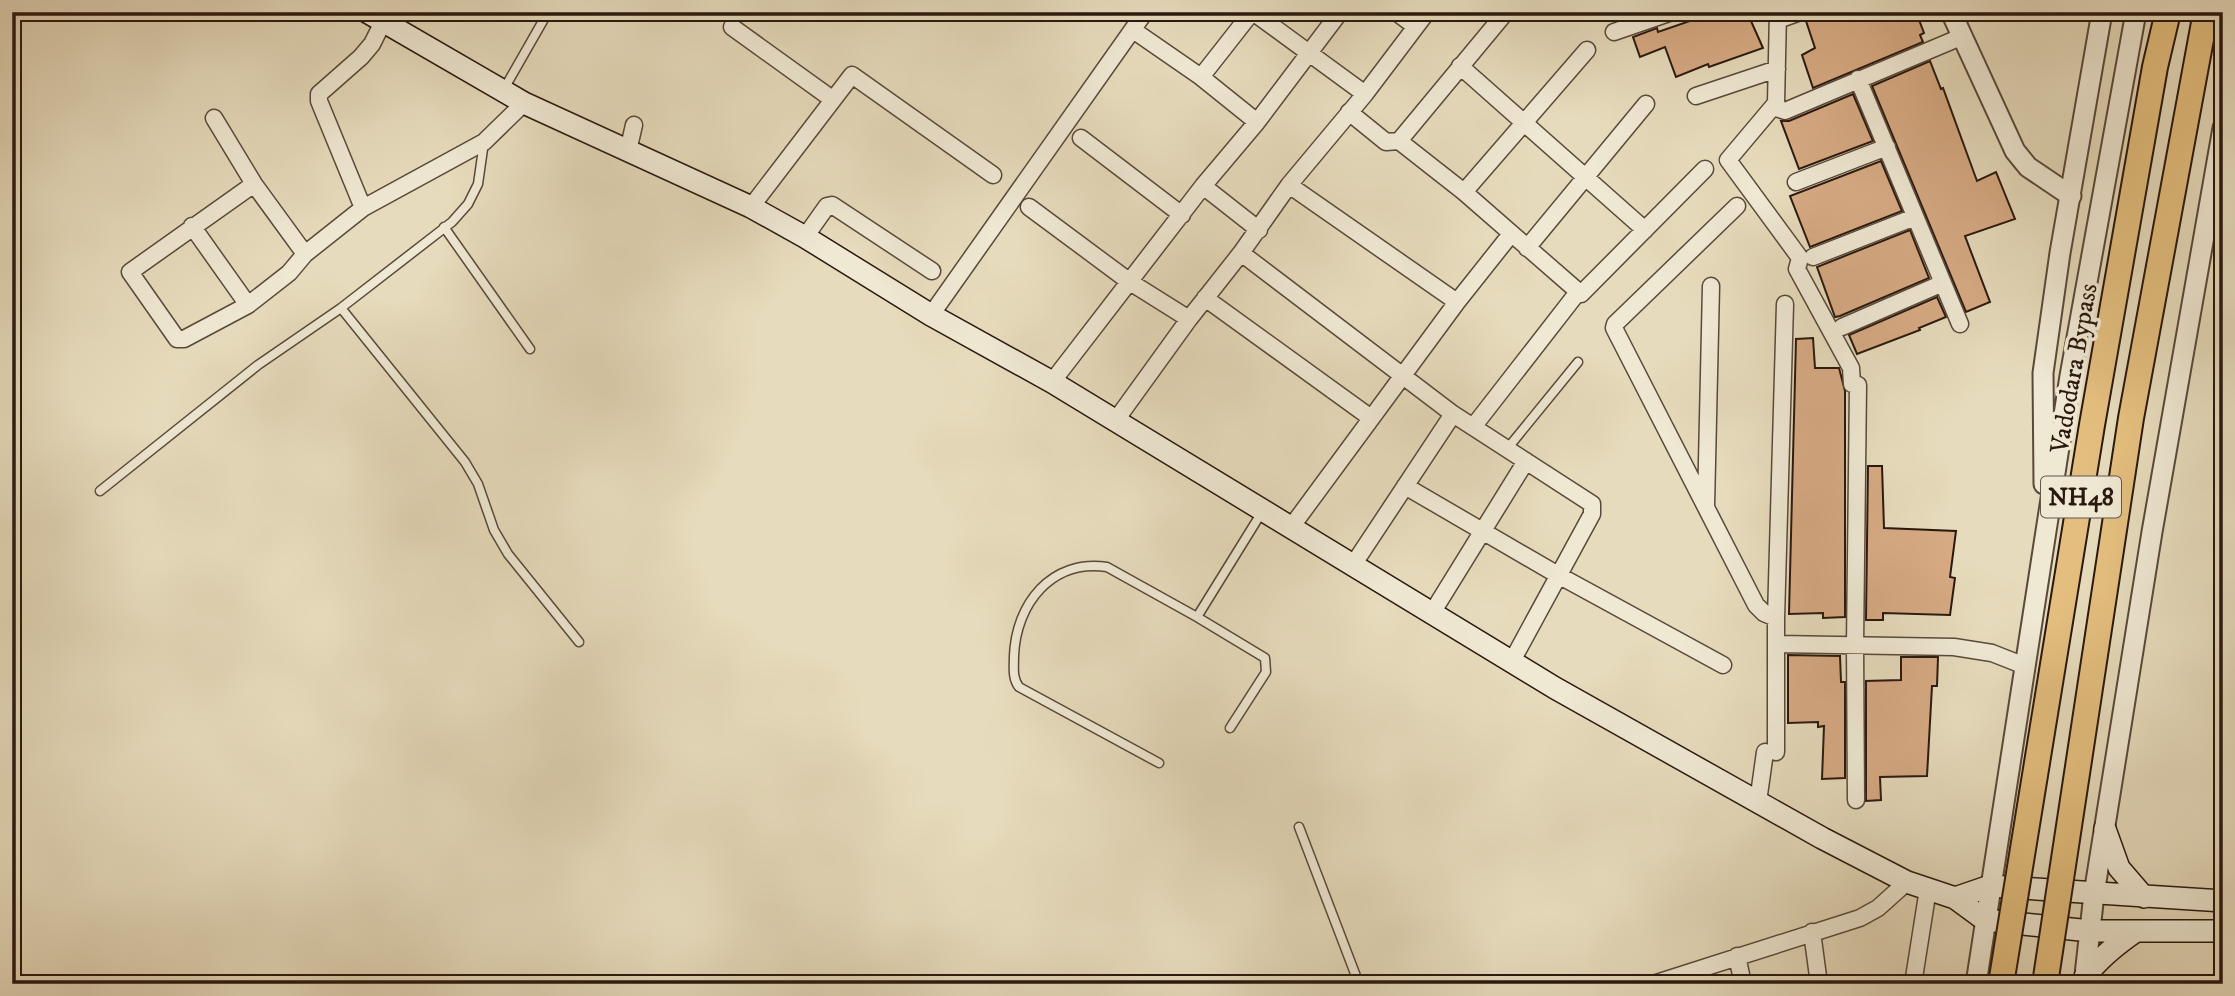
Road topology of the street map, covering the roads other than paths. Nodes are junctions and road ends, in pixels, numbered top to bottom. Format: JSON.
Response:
{"nodes":[{"id":1,"x":548,"y":12,"type":"edge"},
{"id":2,"x":1145,"y":12,"type":"edge"},
{"id":3,"x":1253,"y":12,"type":"edge"},
{"id":4,"x":1340,"y":12,"type":"edge"},
{"id":5,"x":1396,"y":12,"type":"edge"},
{"id":6,"x":1427,"y":12,"type":"edge"},
{"id":7,"x":1506,"y":12,"type":"edge"},
{"id":8,"x":1672,"y":12,"type":"edge"},
{"id":9,"x":1800,"y":12,"type":"edge"},
{"id":10,"x":1951,"y":12,"type":"edge"},
{"id":11,"x":2102,"y":12,"type":"edge"},
{"id":12,"x":2136,"y":12,"type":"edge"},
{"id":13,"x":2168,"y":12,"type":"edge"},
{"id":14,"x":2206,"y":12,"type":"edge"},
{"id":15,"x":1778,"y":16,"type":"edge"},
{"id":16,"x":375,"y":17,"type":"edge"},
{"id":17,"x":1415,"y":26,"type":"junction"},
{"id":18,"x":732,"y":27,"type":"dead end"},
{"id":19,"x":1133,"y":30,"type":"junction"},
{"id":20,"x":1614,"y":32,"type":"dead end"},
{"id":21,"x":1961,"y":37,"type":"junction"},
{"id":22,"x":1587,"y":50,"type":"dead end"},
{"id":23,"x":1308,"y":52,"type":"junction"},
{"id":24,"x":1460,"y":66,"type":"junction"},
{"id":25,"x":1777,"y":69,"type":"junction"},
{"id":26,"x":1201,"y":77,"type":"junction"},
{"id":27,"x":1858,"y":79,"type":"junction"},
{"id":28,"x":502,"y":92,"type":"junction"},
{"id":29,"x":1365,"y":94,"type":"junction"},
{"id":30,"x":1696,"y":96,"type":"dead end"},
{"id":31,"x":832,"y":99,"type":"junction"},
{"id":32,"x":524,"y":103,"type":"junction"},
{"id":33,"x":1776,"y":103,"type":"junction"},
{"id":34,"x":1646,"y":104,"type":"dead end"},
{"id":35,"x":1349,"y":112,"type":"junction"},
{"id":36,"x":214,"y":118,"type":"dead end"},
{"id":37,"x":1257,"y":122,"type":"junction"},
{"id":38,"x":1525,"y":122,"type":"junction"},
{"id":39,"x":634,"y":125,"type":"dead end"},
{"id":40,"x":2223,"y":128,"type":"edge"},
{"id":41,"x":1082,"y":138,"type":"dead end"},
{"id":42,"x":1399,"y":141,"type":"junction"},
{"id":43,"x":484,"y":142,"type":"junction"},
{"id":44,"x":1887,"y":147,"type":"junction"},
{"id":45,"x":628,"y":151,"type":"junction"},
{"id":46,"x":1705,"y":169,"type":"dead end"},
{"id":47,"x":993,"y":175,"type":"dead end"},
{"id":48,"x":1585,"y":177,"type":"junction"},
{"id":49,"x":1796,"y":182,"type":"dead end"},
{"id":50,"x":254,"y":184,"type":"junction"},
{"id":51,"x":1289,"y":185,"type":"junction"},
{"id":52,"x":1203,"y":186,"type":"junction"},
{"id":53,"x":1464,"y":192,"type":"junction"},
{"id":54,"x":2071,"y":196,"type":"junction"},
{"id":55,"x":1737,"y":206,"type":"dead end"},
{"id":56,"x":751,"y":207,"type":"junction"},
{"id":57,"x":1029,"y":207,"type":"dead end"},
{"id":58,"x":363,"y":208,"type":"junction"},
{"id":59,"x":1182,"y":215,"type":"junction"},
{"id":60,"x":1915,"y":217,"type":"junction"},
{"id":61,"x":192,"y":226,"type":"junction"},
{"id":62,"x":444,"y":227,"type":"junction"},
{"id":63,"x":1259,"y":230,"type":"junction"},
{"id":64,"x":1645,"y":230,"type":"junction"},
{"id":65,"x":1511,"y":234,"type":"junction"},
{"id":66,"x":805,"y":237,"type":"junction"},
{"id":67,"x":1527,"y":248,"type":"junction"},
{"id":68,"x":1241,"y":253,"type":"junction"},
{"id":69,"x":305,"y":254,"type":"junction"},
{"id":70,"x":1813,"y":257,"type":"dead end"},
{"id":71,"x":932,"y":271,"type":"dead end"},
{"id":72,"x":1130,"y":282,"type":"junction"},
{"id":73,"x":1942,"y":283,"type":"junction"},
{"id":74,"x":1711,"y":286,"type":"dead end"},
{"id":75,"x":1578,"y":292,"type":"junction"},
{"id":76,"x":1205,"y":298,"type":"junction"},
{"id":77,"x":1457,"y":302,"type":"junction"},
{"id":78,"x":1785,"y":304,"type":"dead end"},
{"id":79,"x":248,"y":305,"type":"junction"},
{"id":80,"x":341,"y":308,"type":"junction"},
{"id":81,"x":931,"y":315,"type":"junction"},
{"id":82,"x":1189,"y":319,"type":"junction"},
{"id":83,"x":1960,"y":324,"type":"dead end"},
{"id":84,"x":1842,"y":327,"type":"dead end"},
{"id":85,"x":530,"y":349,"type":"dead end"},
{"id":86,"x":1578,"y":362,"type":"dead end"},
{"id":87,"x":1403,"y":378,"type":"junction"},
{"id":88,"x":1052,"y":382,"type":"junction"},
{"id":89,"x":1453,"y":414,"type":"junction"},
{"id":90,"x":1371,"y":418,"type":"junction"},
{"id":91,"x":1116,"y":420,"type":"junction"},
{"id":92,"x":1473,"y":427,"type":"junction"},
{"id":93,"x":1507,"y":449,"type":"junction"},
{"id":94,"x":1526,"y":461,"type":"junction"},
{"id":95,"x":1405,"y":486,"type":"junction"},
{"id":96,"x":100,"y":491,"type":"dead end"},
{"id":97,"x":1706,"y":509,"type":"junction"},
{"id":98,"x":1263,"y":510,"type":"junction"},
{"id":99,"x":1292,"y":526,"type":"junction"},
{"id":100,"x":1483,"y":532,"type":"junction"},
{"id":101,"x":2044,"y":544,"type":"junction"},
{"id":102,"x":1353,"y":565,"type":"junction"},
{"id":103,"x":1558,"y":575,"type":"junction"},
{"id":104,"x":1432,"y":613,"type":"junction"},
{"id":105,"x":1197,"y":617,"type":"junction"},
{"id":106,"x":1776,"y":618,"type":"junction"},
{"id":107,"x":579,"y":642,"type":"dead end"},
{"id":108,"x":1776,"y":644,"type":"junction"},
{"id":109,"x":1855,"y":645,"type":"junction"},
{"id":110,"x":1512,"y":662,"type":"junction"},
{"id":111,"x":1723,"y":665,"type":"dead end"},
{"id":112,"x":2025,"y":666,"type":"junction"},
{"id":113,"x":1230,"y":728,"type":"dead end"},
{"id":114,"x":1159,"y":763,"type":"dead end"},
{"id":115,"x":1856,"y":800,"type":"dead end"},
{"id":116,"x":1758,"y":802,"type":"junction"},
{"id":117,"x":1299,"y":827,"type":"dead end"},
{"id":118,"x":2105,"y":829,"type":"junction"},
{"id":119,"x":1907,"y":882,"type":"junction"},
{"id":120,"x":1990,"y":886,"type":"junction"},
{"id":121,"x":1928,"y":889,"type":"junction"},
{"id":122,"x":2094,"y":894,"type":"junction"},
{"id":123,"x":2144,"y":897,"type":"junction"},
{"id":124,"x":1955,"y":898,"type":"junction"},
{"id":125,"x":2223,"y":901,"type":"edge"},
{"id":126,"x":1985,"y":920,"type":"junction"},
{"id":127,"x":2090,"y":931,"type":"junction"},
{"id":128,"x":2136,"y":931,"type":"junction"},
{"id":129,"x":2223,"y":931,"type":"edge"},
{"id":130,"x":1812,"y":932,"type":"junction"},
{"id":131,"x":1737,"y":956,"type":"junction"},
{"id":132,"x":2085,"y":980,"type":"edge"},
{"id":133,"x":1359,"y":984,"type":"edge"},
{"id":134,"x":1653,"y":984,"type":"edge"},
{"id":135,"x":1743,"y":984,"type":"edge"},
{"id":136,"x":1819,"y":984,"type":"edge"},
{"id":137,"x":1913,"y":984,"type":"edge"},
{"id":138,"x":1976,"y":984,"type":"edge"},
{"id":139,"x":2001,"y":984,"type":"edge"},
{"id":140,"x":2045,"y":984,"type":"edge"}],
"edges":[{"from":1,"to":28,"type":"lane"},
{"from":2,"to":19,"type":"street"},
{"from":3,"to":23,"type":"street"},
{"from":3,"to":26,"type":"street"},
{"from":4,"to":23,"type":"street"},
{"from":5,"to":17,"type":"street"},
{"from":6,"to":17,"type":"street"},
{"from":7,"to":24,"type":"street"},
{"from":8,"to":20,"type":"street"},
{"from":9,"to":15,"type":"street"},
{"from":10,"to":21,"type":"street"},
{"from":11,"to":54,"type":"street"},
{"from":12,"to":101,"type":"street"},
{"from":13,"to":139,"type":"highway","name":"Vadodara Bypass","number":"NH48","bridge":true},
{"from":14,"to":140,"type":"highway","number":"NH48","bridge":true},
{"from":15,"to":25,"type":"street"},
{"from":16,"to":28,"type":"main road"},
{"from":16,"to":58,"type":"street"},
{"from":17,"to":29,"type":"street"},
{"from":18,"to":31,"type":"street"},
{"from":19,"to":26,"type":"street"},
{"from":19,"to":81,"type":"street"},
{"from":21,"to":27,"type":"street"},
{"from":21,"to":54,"type":"street"},
{"from":22,"to":38,"type":"street"},
{"from":23,"to":29,"type":"street"},
{"from":23,"to":37,"type":"street"},
{"from":24,"to":38,"type":"street"},
{"from":24,"to":42,"type":"street"},
{"from":25,"to":30,"type":"street"},
{"from":25,"to":33,"type":"street"},
{"from":26,"to":37,"type":"street"},
{"from":27,"to":33,"type":"street"},
{"from":27,"to":44,"type":"street"},
{"from":28,"to":32,"type":"main road"},
{"from":29,"to":35,"type":"street"},
{"from":31,"to":47,"type":"street"},
{"from":31,"to":56,"type":"street"},
{"from":32,"to":43,"type":"street"},
{"from":32,"to":45,"type":"main road"},
{"from":33,"to":109,"type":"street"},
{"from":34,"to":48,"type":"street"},
{"from":35,"to":42,"type":"street"},
{"from":35,"to":51,"type":"street"},
{"from":36,"to":50,"type":"street"},
{"from":37,"to":52,"type":"street"},
{"from":38,"to":48,"type":"street"},
{"from":38,"to":53,"type":"street"},
{"from":39,"to":45,"type":"street"},
{"from":40,"to":118,"type":"street"},
{"from":41,"to":59,"type":"street"},
{"from":42,"to":53,"type":"street"},
{"from":43,"to":58,"type":"street"},
{"from":43,"to":62,"type":"lane"},
{"from":44,"to":49,"type":"street"},
{"from":44,"to":60,"type":"street"},
{"from":45,"to":56,"type":"main road"},
{"from":46,"to":64,"type":"street"},
{"from":48,"to":64,"type":"street"},
{"from":48,"to":67,"type":"street"},
{"from":50,"to":61,"type":"street"},
{"from":50,"to":69,"type":"street"},
{"from":51,"to":63,"type":"street"},
{"from":51,"to":77,"type":"street"},
{"from":52,"to":59,"type":"street"},
{"from":52,"to":63,"type":"street"},
{"from":53,"to":65,"type":"street"},
{"from":54,"to":101,"type":"street"},
{"from":55,"to":97,"type":"street"},
{"from":56,"to":66,"type":"main road"},
{"from":57,"to":72,"type":"street"},
{"from":58,"to":69,"type":"street"},
{"from":59,"to":72,"type":"street"},
{"from":60,"to":70,"type":"street"},
{"from":60,"to":73,"type":"street"},
{"from":61,"to":79,"type":"street"},
{"from":61,"to":79,"type":"street"},
{"from":62,"to":80,"type":"lane"},
{"from":62,"to":85,"type":"lane"},
{"from":63,"to":68,"type":"street"},
{"from":64,"to":75,"type":"street"},
{"from":65,"to":67,"type":"street"},
{"from":65,"to":77,"type":"street"},
{"from":66,"to":71,"type":"street"},
{"from":66,"to":81,"type":"main road"},
{"from":67,"to":75,"type":"street"},
{"from":68,"to":76,"type":"street"},
{"from":68,"to":87,"type":"street"},
{"from":69,"to":79,"type":"street"},
{"from":72,"to":82,"type":"street"},
{"from":72,"to":88,"type":"street"},
{"from":73,"to":83,"type":"street"},
{"from":73,"to":84,"type":"street"},
{"from":74,"to":97,"type":"street"},
{"from":75,"to":92,"type":"street"},
{"from":76,"to":82,"type":"street"},
{"from":76,"to":90,"type":"street"},
{"from":77,"to":87,"type":"street"},
{"from":78,"to":106,"type":"street"},
{"from":80,"to":96,"type":"lane"},
{"from":80,"to":107,"type":"lane"},
{"from":81,"to":88,"type":"main road"},
{"from":82,"to":91,"type":"street"},
{"from":86,"to":93,"type":"lane"},
{"from":87,"to":89,"type":"street"},
{"from":87,"to":90,"type":"street"},
{"from":88,"to":91,"type":"main road"},
{"from":89,"to":92,"type":"street"},
{"from":89,"to":95,"type":"street"},
{"from":90,"to":99,"type":"street"},
{"from":91,"to":98,"type":"main road"},
{"from":92,"to":93,"type":"street"},
{"from":93,"to":94,"type":"street"},
{"from":94,"to":100,"type":"street"},
{"from":94,"to":103,"type":"street"},
{"from":95,"to":100,"type":"street"},
{"from":95,"to":102,"type":"street"},
{"from":97,"to":106,"type":"street"},
{"from":98,"to":99,"type":"main road"},
{"from":98,"to":105,"type":"lane"},
{"from":99,"to":102,"type":"main road"},
{"from":100,"to":103,"type":"street"},
{"from":100,"to":104,"type":"street"},
{"from":101,"to":112,"type":"street"},
{"from":102,"to":104,"type":"main road"},
{"from":103,"to":110,"type":"street"},
{"from":103,"to":111,"type":"street"},
{"from":104,"to":110,"type":"main road"},
{"from":105,"to":113,"type":"lane"},
{"from":105,"to":114,"type":"lane"},
{"from":106,"to":108,"type":"street"},
{"from":108,"to":109,"type":"street"},
{"from":108,"to":116,"type":"street"},
{"from":109,"to":112,"type":"street"},
{"from":109,"to":115,"type":"street"},
{"from":110,"to":116,"type":"main road"},
{"from":112,"to":120,"type":"street"},
{"from":116,"to":119,"type":"main road"},
{"from":117,"to":133,"type":"lane"},
{"from":118,"to":122,"type":"street"},
{"from":118,"to":123,"type":"main road"},
{"from":119,"to":121,"type":"main road"},
{"from":119,"to":130,"type":"street"},
{"from":120,"to":122,"type":"main road"},
{"from":120,"to":124,"type":"main road"},
{"from":120,"to":126,"type":"street"},
{"from":121,"to":124,"type":"main road"},
{"from":121,"to":137,"type":"street"},
{"from":122,"to":123,"type":"main road"},
{"from":122,"to":127,"type":"street"},
{"from":123,"to":125,"type":"main road"},
{"from":124,"to":126,"type":"main road"},
{"from":126,"to":127,"type":"main road"},
{"from":126,"to":138,"type":"street"},
{"from":127,"to":128,"type":"main road"},
{"from":127,"to":132,"type":"street"},
{"from":128,"to":129,"type":"main road"},
{"from":128,"to":132,"type":"main road"},
{"from":130,"to":131,"type":"street"},
{"from":130,"to":136,"type":"street"},
{"from":131,"to":134,"type":"street"},
{"from":131,"to":135,"type":"street"}]}
